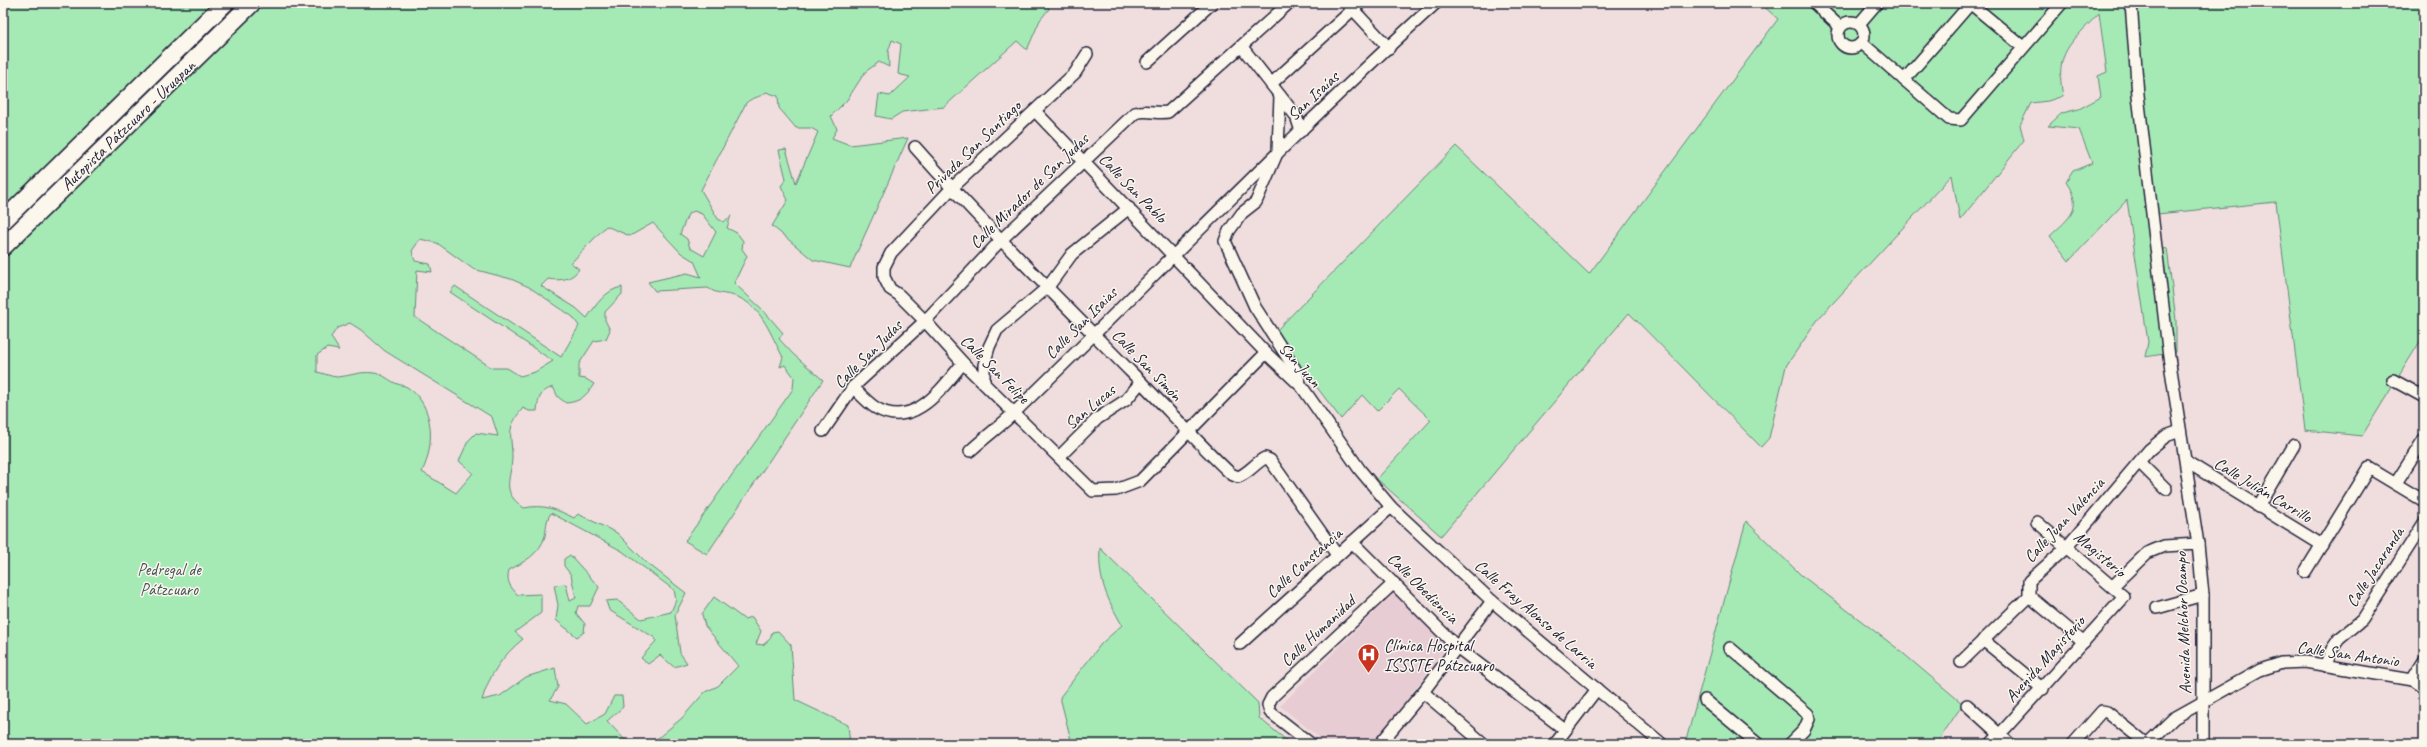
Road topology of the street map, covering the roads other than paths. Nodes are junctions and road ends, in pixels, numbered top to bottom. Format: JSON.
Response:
{"nodes":[{"id":1,"x":225,"y":3,"type":"edge"},
{"id":2,"x":252,"y":3,"type":"edge"},
{"id":3,"x":1212,"y":3,"type":"edge"},
{"id":4,"x":1289,"y":3,"type":"edge"},
{"id":5,"x":1436,"y":3,"type":"edge"},
{"id":6,"x":1814,"y":3,"type":"edge"},
{"id":7,"x":1877,"y":3,"type":"edge"},
{"id":8,"x":1970,"y":3,"type":"edge"},
{"id":9,"x":2062,"y":3,"type":"edge"},
{"id":10,"x":2131,"y":3,"type":"edge"},
{"id":11,"x":1354,"y":5,"type":"edge"},
{"id":12,"x":1859,"y":24,"type":"junction"},
{"id":13,"x":1840,"y":27,"type":"junction"},
{"id":14,"x":1862,"y":43,"type":"junction"},
{"id":15,"x":1242,"y":47,"type":"junction"},
{"id":16,"x":2024,"y":47,"type":"junction"},
{"id":17,"x":1389,"y":48,"type":"junction"},
{"id":18,"x":1087,"y":54,"type":"dead end"},
{"id":19,"x":1147,"y":62,"type":"dead end"},
{"id":20,"x":1904,"y":80,"type":"junction"},
{"id":21,"x":1271,"y":84,"type":"junction"},
{"id":22,"x":1280,"y":96,"type":"junction"},
{"id":23,"x":1035,"y":111,"type":"junction"},
{"id":24,"x":1301,"y":131,"type":"junction"},
{"id":25,"x":915,"y":147,"type":"dead end"},
{"id":26,"x":1278,"y":151,"type":"junction"},
{"id":27,"x":1084,"y":162,"type":"junction"},
{"id":28,"x":952,"y":188,"type":"junction"},
{"id":29,"x":1129,"y":208,"type":"junction"},
{"id":30,"x":1215,"y":217,"type":"joint"},
{"id":31,"x":3,"y":221,"type":"edge"},
{"id":32,"x":1001,"y":240,"type":"junction"},
{"id":33,"x":3,"y":247,"type":"edge"},
{"id":34,"x":1173,"y":255,"type":"junction"},
{"id":35,"x":884,"y":267,"type":"joint"},
{"id":36,"x":1048,"y":287,"type":"junction"},
{"id":37,"x":925,"y":321,"type":"junction"},
{"id":38,"x":1093,"y":334,"type":"junction"},
{"id":39,"x":1266,"y":353,"type":"junction"},
{"id":40,"x":963,"y":363,"type":"junction"},
{"id":41,"x":2393,"y":380,"type":"dead end"},
{"id":42,"x":1141,"y":382,"type":"junction"},
{"id":43,"x":984,"y":383,"type":"junction"},
{"id":44,"x":854,"y":387,"type":"junction"},
{"id":45,"x":1302,"y":387,"type":"junction"},
{"id":46,"x":2424,"y":397,"type":"edge"},
{"id":47,"x":1015,"y":412,"type":"junction"},
{"id":48,"x":823,"y":431,"type":"dead end"},
{"id":49,"x":2180,"y":431,"type":"junction"},
{"id":50,"x":1188,"y":433,"type":"junction"},
{"id":51,"x":2424,"y":439,"type":"edge"},
{"id":52,"x":2294,"y":446,"type":"dead end"},
{"id":53,"x":970,"y":451,"type":"dead end"},
{"id":54,"x":1059,"y":457,"type":"junction"},
{"id":55,"x":2186,"y":462,"type":"junction"},
{"id":56,"x":2140,"y":463,"type":"junction"},
{"id":57,"x":2396,"y":484,"type":"junction"},
{"id":58,"x":2166,"y":488,"type":"dead end"},
{"id":59,"x":2424,"y":501,"type":"edge"},
{"id":60,"x":2258,"y":506,"type":"junction"},
{"id":61,"x":1392,"y":507,"type":"junction"},
{"id":62,"x":2037,"y":522,"type":"dead end"},
{"id":63,"x":2424,"y":523,"type":"edge"},
{"id":64,"x":1352,"y":542,"type":"junction"},
{"id":65,"x":2198,"y":544,"type":"junction"},
{"id":66,"x":2322,"y":545,"type":"junction"},
{"id":67,"x":2066,"y":548,"type":"junction"},
{"id":68,"x":1337,"y":555,"type":"junction"},
{"id":69,"x":2305,"y":572,"type":"dead end"},
{"id":70,"x":1394,"y":583,"type":"junction"},
{"id":71,"x":2113,"y":586,"type":"junction"},
{"id":72,"x":2203,"y":595,"type":"junction"},
{"id":73,"x":2029,"y":596,"type":"junction"},
{"id":74,"x":2124,"y":597,"type":"joint"},
{"id":75,"x":1492,"y":601,"type":"junction"},
{"id":76,"x":2157,"y":608,"type":"dead end"},
{"id":77,"x":1983,"y":640,"type":"junction"},
{"id":78,"x":2084,"y":642,"type":"junction"},
{"id":79,"x":1240,"y":644,"type":"dead end"},
{"id":80,"x":1458,"y":648,"type":"junction"},
{"id":81,"x":1730,"y":648,"type":"dead end"},
{"id":82,"x":2424,"y":661,"type":"edge"},
{"id":83,"x":1961,"y":662,"type":"dead end"},
{"id":84,"x":2325,"y":666,"type":"junction"},
{"id":85,"x":2412,"y":680,"type":"junction"},
{"id":86,"x":1597,"y":688,"type":"junction"},
{"id":87,"x":2424,"y":688,"type":"edge"},
{"id":88,"x":2043,"y":689,"type":"junction"},
{"id":89,"x":1423,"y":692,"type":"junction"},
{"id":90,"x":1705,"y":700,"type":"dead end"},
{"id":91,"x":2203,"y":702,"type":"junction"},
{"id":92,"x":1967,"y":705,"type":"dead end"},
{"id":93,"x":1565,"y":730,"type":"junction"},
{"id":94,"x":2000,"y":735,"type":"junction"},
{"id":95,"x":1311,"y":744,"type":"edge"},
{"id":96,"x":1380,"y":744,"type":"edge"},
{"id":97,"x":1484,"y":744,"type":"edge"},
{"id":98,"x":1555,"y":744,"type":"edge"},
{"id":99,"x":1662,"y":744,"type":"edge"},
{"id":100,"x":1758,"y":744,"type":"edge"},
{"id":101,"x":1790,"y":744,"type":"edge"},
{"id":102,"x":1991,"y":744,"type":"edge"},
{"id":103,"x":2010,"y":744,"type":"edge"},
{"id":104,"x":2073,"y":744,"type":"edge"},
{"id":105,"x":2147,"y":744,"type":"edge"},
{"id":106,"x":2203,"y":744,"type":"edge"}],
"edges":[{"from":1,"to":31,"type":"highway","name":"Autopista Pátzcuaro - Uruapan"},
{"from":2,"to":33,"type":"highway","name":"Autopista Pátzcuaro - Uruapan"},
{"from":3,"to":19,"type":"street"},
{"from":4,"to":15,"type":"street"},
{"from":5,"to":17,"type":"street","name":"San Isaías"},
{"from":6,"to":13,"type":"street"},
{"from":7,"to":12,"type":"street"},
{"from":8,"to":16,"type":"street"},
{"from":8,"to":20,"type":"street"},
{"from":9,"to":16,"type":"street"},
{"from":10,"to":49,"type":"street","name":"Avenida Melchor Ocampo"},
{"from":11,"to":17,"type":"street"},
{"from":11,"to":21,"type":"street"},
{"from":12,"to":13,"type":"street"},
{"from":12,"to":14,"type":"street"},
{"from":13,"to":14,"type":"street"},
{"from":14,"to":20,"type":"street"},
{"from":15,"to":21,"type":"street"},
{"from":15,"to":27,"type":"street","name":"Calle Mirador de San Judas"},
{"from":16,"to":20,"type":"street"},
{"from":17,"to":24,"type":"street","name":"San Isaías"},
{"from":18,"to":23,"type":"street","name":"Privada San Santiago"},
{"from":21,"to":22,"type":"street"},
{"from":22,"to":24,"type":"street"},
{"from":22,"to":26,"type":"street"},
{"from":23,"to":27,"type":"street","name":"Calle San Pablo"},
{"from":23,"to":28,"type":"street","name":"Privada San Santiago"},
{"from":24,"to":26,"type":"street","name":"San Isaías"},
{"from":25,"to":28,"type":"street","name":"Calle San Simón"},
{"from":26,"to":30,"type":"street","name":"San Isaías"},
{"from":26,"to":45,"type":"street"},
{"from":27,"to":29,"type":"street","name":"Calle San Pablo"},
{"from":27,"to":32,"type":"street","name":"Calle Mirador de San Judas"},
{"from":28,"to":32,"type":"street","name":"Calle San Simón"},
{"from":28,"to":35,"type":"street","name":"Privada San Santiago"},
{"from":29,"to":34,"type":"street","name":"Calle San Pablo"},
{"from":29,"to":36,"type":"street"},
{"from":30,"to":34,"type":"street","name":"Calle San Isaias"},
{"from":32,"to":36,"type":"street","name":"Calle San Simón"},
{"from":32,"to":37,"type":"street","name":"Calle Mirador de San Judas"},
{"from":34,"to":38,"type":"street","name":"Calle San Isaias"},
{"from":34,"to":39,"type":"street","name":"San Juan"},
{"from":35,"to":37,"type":"street","name":"Calle San Felipe"},
{"from":36,"to":38,"type":"street","name":"Calle San Simón"},
{"from":36,"to":43,"type":"street"},
{"from":37,"to":40,"type":"street","name":"Calle San Felipe"},
{"from":37,"to":44,"type":"street","name":"Calle San Judas"},
{"from":38,"to":42,"type":"street","name":"Calle San Simón"},
{"from":38,"to":47,"type":"street","name":"Calle San Isaias"},
{"from":39,"to":45,"type":"street","name":"San Juan"},
{"from":39,"to":50,"type":"street"},
{"from":40,"to":43,"type":"street","name":"Calle San Felipe"},
{"from":40,"to":44,"type":"street"},
{"from":41,"to":46,"type":"street"},
{"from":42,"to":50,"type":"street","name":"Calle San Simón"},
{"from":42,"to":54,"type":"street","name":"San Lucas"},
{"from":43,"to":47,"type":"street","name":"Calle San Felipe"},
{"from":44,"to":48,"type":"street","name":"Calle San Judas"},
{"from":45,"to":61,"type":"street","name":"San Juan"},
{"from":47,"to":53,"type":"street","name":"Calle San Isaias"},
{"from":47,"to":54,"type":"street","name":"Calle San Felipe"},
{"from":49,"to":55,"type":"street","name":"Avenida Melchor Ocampo"},
{"from":49,"to":56,"type":"street","name":"Calle Juan Valencia"},
{"from":50,"to":54,"type":"street","name":"Calle San Felipe"},
{"from":50,"to":68,"type":"street","name":"Calle San Simón"},
{"from":51,"to":57,"type":"street"},
{"from":52,"to":60,"type":"street"},
{"from":55,"to":60,"type":"street","name":"Calle Julián Carrillo"},
{"from":55,"to":65,"type":"street","name":"Avenida Melchor Ocampo"},
{"from":56,"to":58,"type":"street"},
{"from":56,"to":67,"type":"street","name":"Calle Juan Valencia"},
{"from":57,"to":59,"type":"street"},
{"from":57,"to":66,"type":"street"},
{"from":60,"to":66,"type":"street","name":"Calle Julián Carrillo"},
{"from":61,"to":64,"type":"street","name":"Calle Constancia"},
{"from":61,"to":75,"type":"street","name":"Calle Fray Alonso de Larria"},
{"from":62,"to":67,"type":"street","name":"Magisterio"},
{"from":63,"to":84,"type":"street","name":"Calle Jacaranda"},
{"from":64,"to":68,"type":"street","name":"Calle Constancia"},
{"from":64,"to":70,"type":"street","name":"Calle Obediencia"},
{"from":65,"to":71,"type":"street"},
{"from":65,"to":72,"type":"street","name":"Avenida Melchor Ocampo"},
{"from":66,"to":69,"type":"street"},
{"from":67,"to":71,"type":"street","name":"Magisterio"},
{"from":67,"to":73,"type":"street","name":"Calle Juan Valencia"},
{"from":68,"to":79,"type":"street","name":"Calle Constancia"},
{"from":70,"to":80,"type":"street","name":"Calle Obediencia"},
{"from":70,"to":95,"type":"street","name":"Calle Humanidad"},
{"from":71,"to":74,"type":"street","name":"Magisterio"},
{"from":72,"to":76,"type":"street"},
{"from":72,"to":91,"type":"street","name":"Avenida Melchor Ocampo"},
{"from":73,"to":77,"type":"street"},
{"from":73,"to":78,"type":"street"},
{"from":74,"to":78,"type":"street","name":"Avenida Magisterio"},
{"from":75,"to":80,"type":"street"},
{"from":75,"to":86,"type":"street","name":"Calle Fray Alonso de Larria"},
{"from":77,"to":83,"type":"street"},
{"from":77,"to":88,"type":"street"},
{"from":78,"to":88,"type":"street","name":"Avenida Magisterio"},
{"from":80,"to":89,"type":"street"},
{"from":80,"to":93,"type":"street","name":"Calle Obediencia"},
{"from":81,"to":101,"type":"street"},
{"from":82,"to":85,"type":"street"},
{"from":84,"to":85,"type":"street","name":"Calle San Antonio"},
{"from":84,"to":91,"type":"street","name":"Calle San Antonio"},
{"from":85,"to":87,"type":"street","name":"Calle San Antonio"},
{"from":86,"to":93,"type":"street"},
{"from":86,"to":99,"type":"street","name":"Calle Fray Alonso de Larria"},
{"from":88,"to":94,"type":"street","name":"Avenida Magisterio"},
{"from":89,"to":96,"type":"street"},
{"from":89,"to":97,"type":"street"},
{"from":90,"to":100,"type":"street"},
{"from":91,"to":105,"type":"street","name":"Calle San Antonio"},
{"from":91,"to":106,"type":"street","name":"Avenida Melchor Ocampo"},
{"from":92,"to":94,"type":"street"},
{"from":93,"to":98,"type":"street"},
{"from":94,"to":102,"type":"street","name":"Avenida Magisterio"},
{"from":94,"to":103,"type":"street"},
{"from":104,"to":105,"type":"street"}]}
